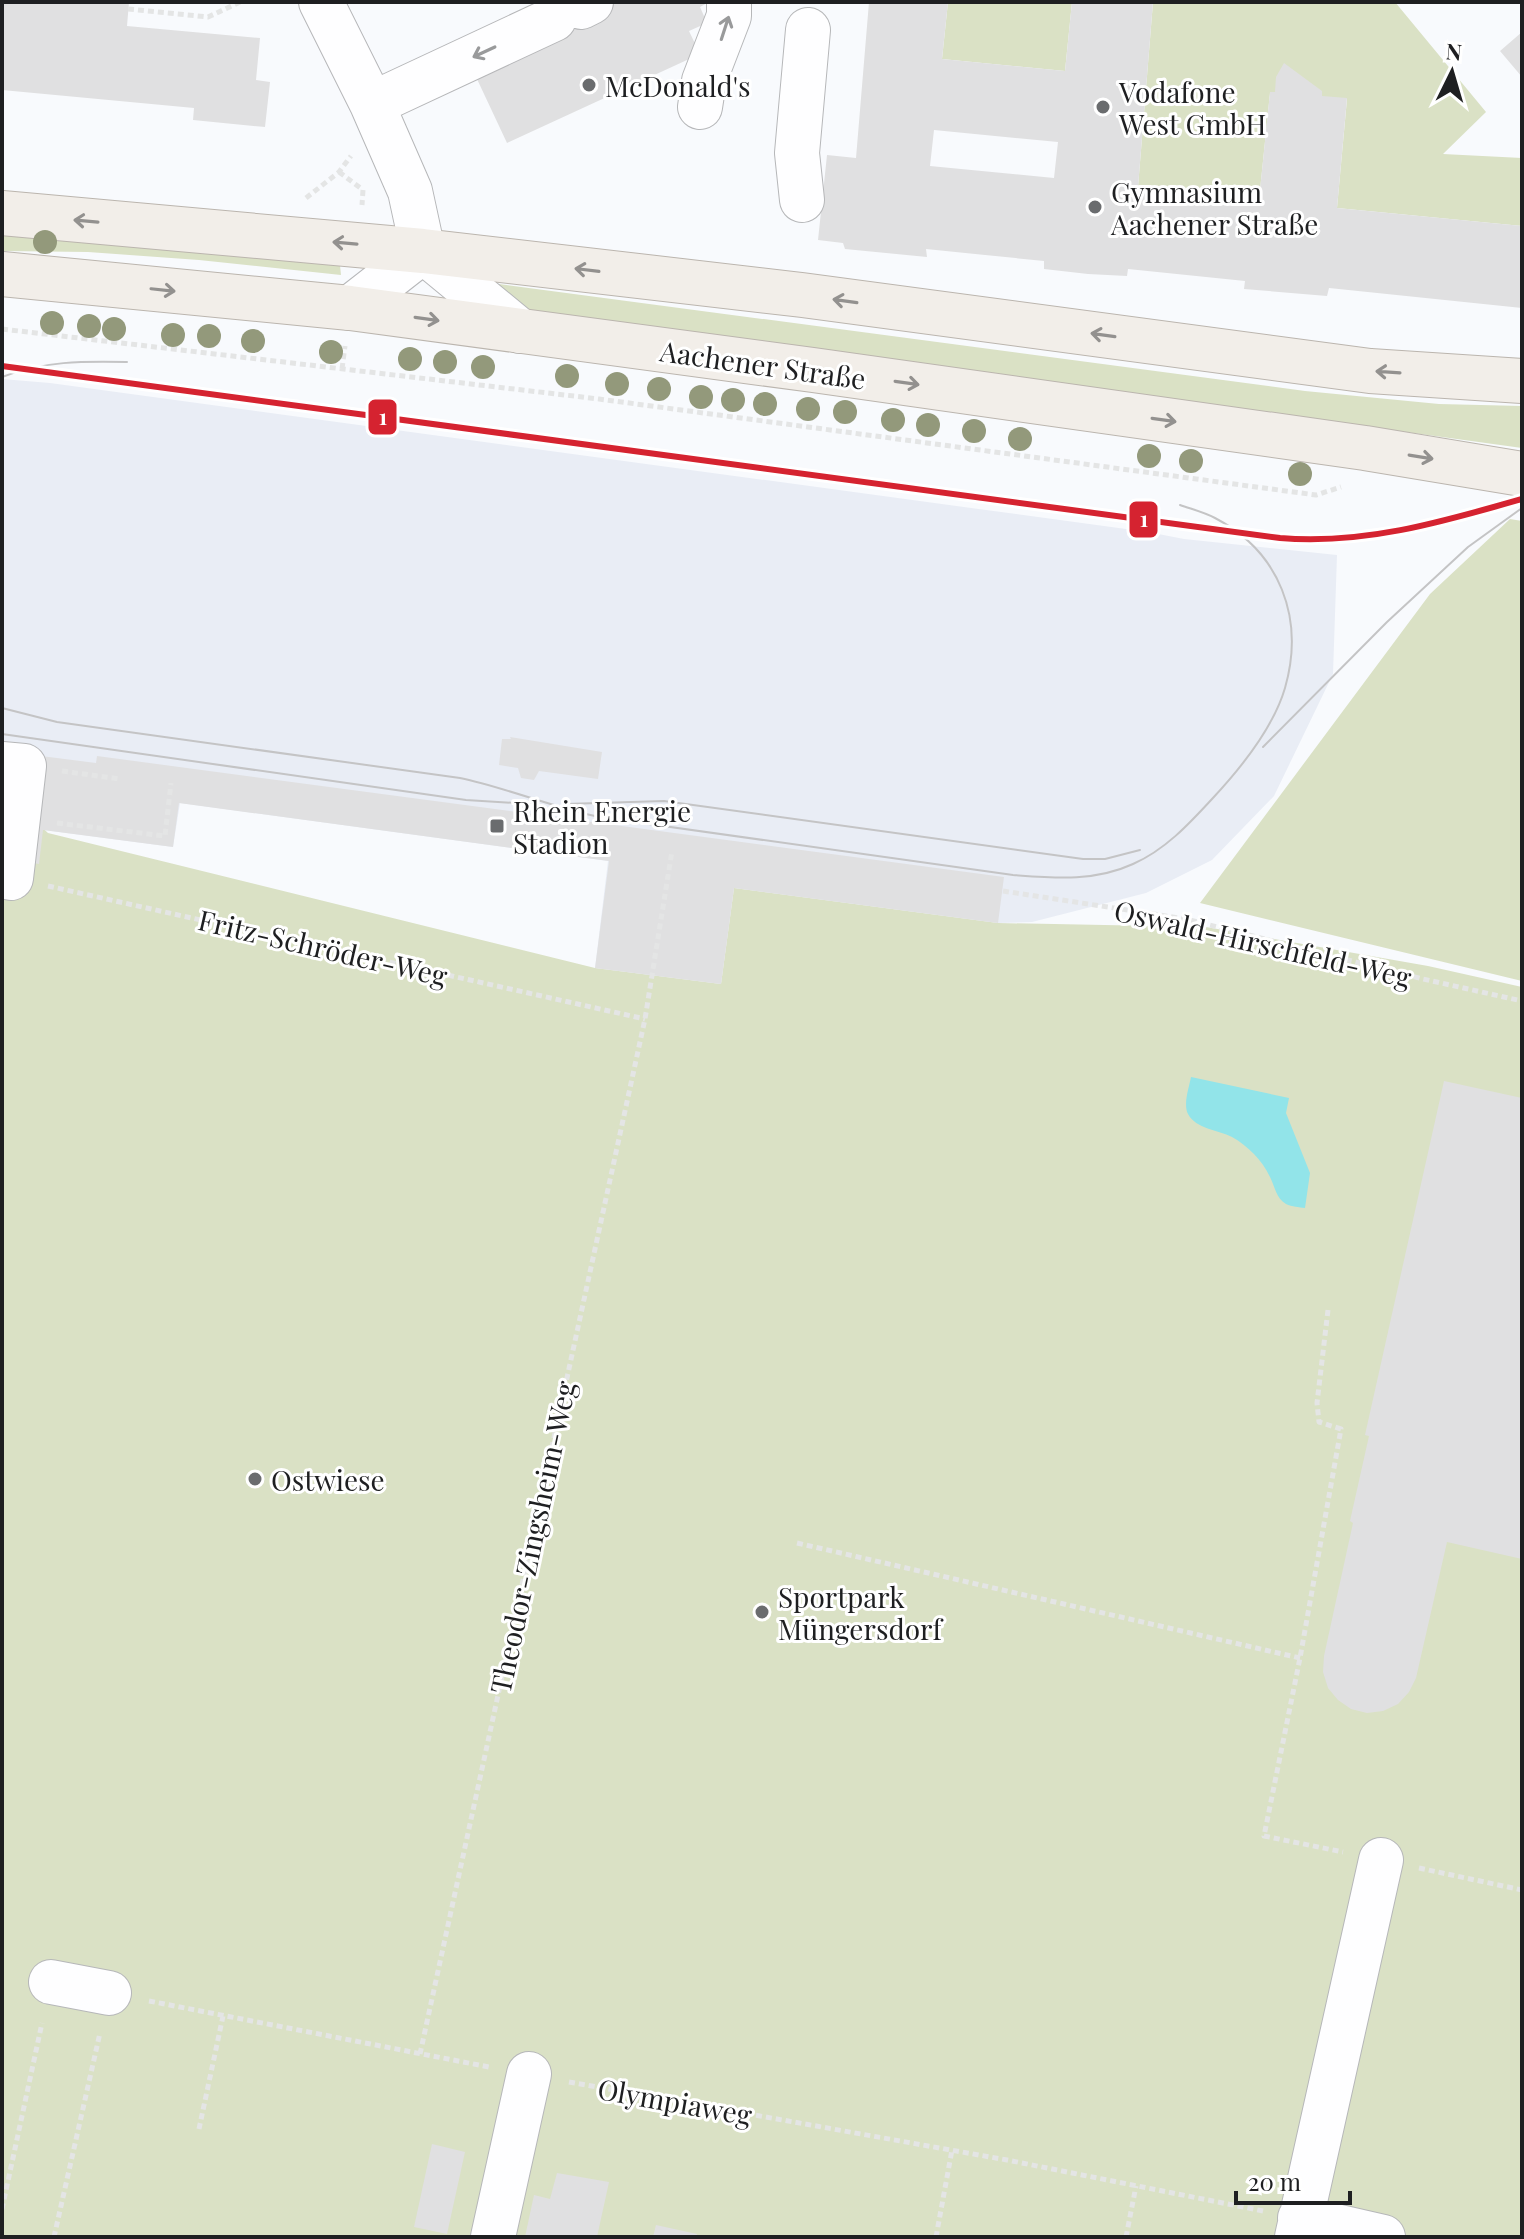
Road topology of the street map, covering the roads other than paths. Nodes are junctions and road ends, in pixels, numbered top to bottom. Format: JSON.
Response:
{"nodes":[{"id":1,"x":321,"y":2,"type":"edge"},
{"id":2,"x":729,"y":2,"type":"edge"},
{"id":3,"x":575,"y":9,"type":"edge"},
{"id":4,"x":808,"y":30,"type":"dead end"},
{"id":5,"x":372,"y":104,"type":"junction"},
{"id":6,"x":700,"y":107,"type":"dead end"},
{"id":7,"x":802,"y":200,"type":"dead end"},
{"id":8,"x":2,"y":213,"type":"edge"},
{"id":9,"x":423,"y":251,"type":"junction"},
{"id":10,"x":2,"y":274,"type":"edge"},
{"id":11,"x":350,"y":308,"type":"junction"},
{"id":12,"x":520,"y":331,"type":"junction"},
{"id":13,"x":1522,"y":381,"type":"edge"},
{"id":14,"x":1522,"y":474,"type":"edge"},
{"id":15,"x":11,"y":765,"type":"edge"},
{"id":16,"x":11,"y":878,"type":"road end"},
{"id":17,"x":1381,"y":1860,"type":"road end"},
{"id":18,"x":51,"y":1982,"type":"road end"},
{"id":19,"x":109,"y":1993,"type":"road end"},
{"id":20,"x":529,"y":2074,"type":"road end"},
{"id":21,"x":1298,"y":2228,"type":"edge"},
{"id":22,"x":493,"y":2237,"type":"edge"},
{"id":23,"x":1383,"y":2237,"type":"edge"}],
"edges":[{"from":1,"to":5,"type":"street"},
{"from":6,"to":2,"type":"street","one_way":true},
{"from":3,"to":5,"type":"street","one_way":true},
{"from":4,"to":7,"type":"street"},
{"from":5,"to":9,"type":"street"},
{"from":9,"to":8,"type":"main road","one_way":true},
{"from":9,"to":11,"type":"street"},
{"from":9,"to":12,"type":"street"},
{"from":13,"to":9,"type":"main road","one_way":true},
{"from":10,"to":11,"type":"main road","name":"Aachener Straße","one_way":true},
{"from":11,"to":12,"type":"main road","name":"Aachener Straße","one_way":true},
{"from":12,"to":14,"type":"main road","name":"Aachener Straße","one_way":true},
{"from":15,"to":16,"type":"street"},
{"from":17,"to":21,"type":"street"},
{"from":18,"to":19,"type":"street"},
{"from":20,"to":22,"type":"street"},
{"from":21,"to":23,"type":"street"}]}
